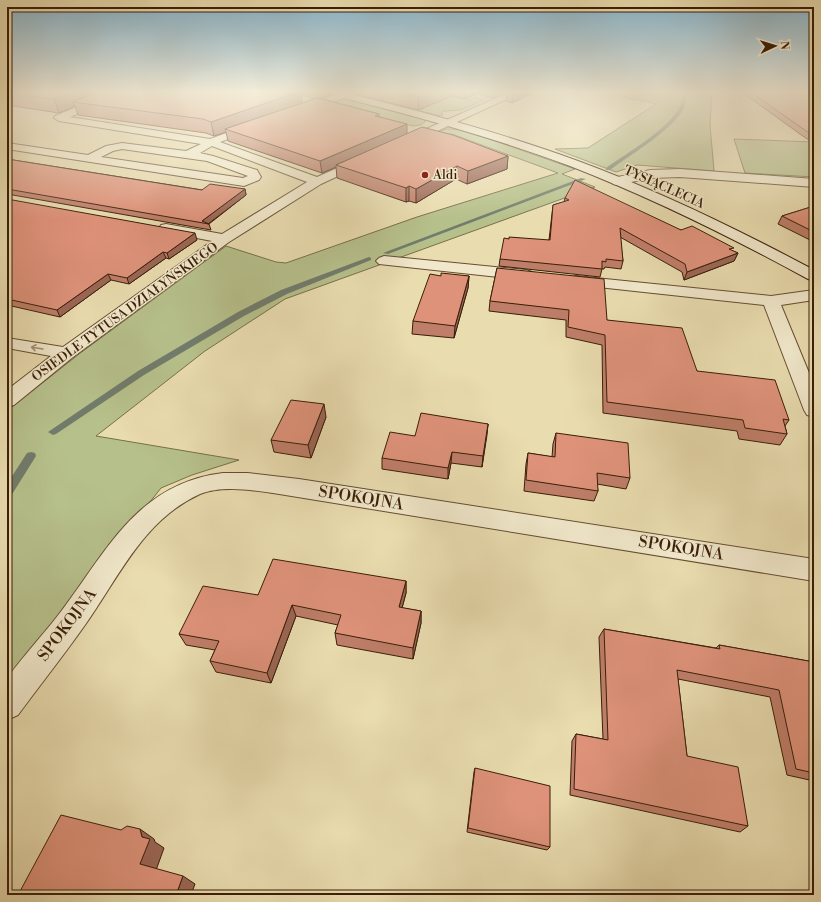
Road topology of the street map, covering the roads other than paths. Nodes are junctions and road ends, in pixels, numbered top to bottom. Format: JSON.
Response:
{"nodes":[{"id":1,"x":167,"y":135,"type":"edge"},
{"id":2,"x":227,"y":135,"type":"edge"},
{"id":3,"x":419,"y":135,"type":"edge"},
{"id":4,"x":489,"y":135,"type":"edge"},
{"id":5,"x":211,"y":142,"type":"junction"},
{"id":6,"x":7,"y":146,"type":"edge"},
{"id":7,"x":388,"y":149,"type":"edge"},
{"id":8,"x":188,"y":154,"type":"junction"},
{"id":9,"x":375,"y":155,"type":"edge"},
{"id":10,"x":90,"y":158,"type":"junction"},
{"id":11,"x":317,"y":181,"type":"junction"},
{"id":12,"x":617,"y":181,"type":"junction"},
{"id":13,"x":814,"y":183,"type":"edge"},
{"id":14,"x":151,"y":225,"type":"edge"},
{"id":15,"x":224,"y":239,"type":"junction"},
{"id":16,"x":384,"y":260,"type":"dead end"},
{"id":17,"x":814,"y":276,"type":"edge"},
{"id":18,"x":542,"y":277,"type":"edge"},
{"id":19,"x":558,"y":279,"type":"edge"},
{"id":20,"x":814,"y":295,"type":"edge"},
{"id":21,"x":771,"y":301,"type":"junction"},
{"id":22,"x":7,"y":343,"type":"edge"},
{"id":23,"x":66,"y":353,"type":"junction"},
{"id":24,"x":7,"y":400,"type":"edge"},
{"id":25,"x":814,"y":410,"type":"edge"},
{"id":26,"x":814,"y":570,"type":"edge"},
{"id":27,"x":7,"y":704,"type":"edge"}],
"edges":[{"from":1,"to":5,"type":"street"},
{"from":2,"to":5,"type":"street"},
{"from":3,"to":7,"type":"street"},
{"from":4,"to":12,"type":"street","name":"TYSIĄCLECIA"},
{"from":5,"to":8,"type":"street"},
{"from":5,"to":11,"type":"street"},
{"from":6,"to":10,"type":"street"},
{"from":8,"to":10,"type":"street"},
{"from":8,"to":10,"type":"street"},
{"from":9,"to":11,"type":"street","name":"OSIEDLE TYTUSA DZIAŁYŃSKIEGO"},
{"from":11,"to":15,"type":"street","name":"OSIEDLE TYTUSA DZIAŁYŃSKIEGO"},
{"from":12,"to":13,"type":"street"},
{"from":12,"to":17,"type":"street","name":"TYSIĄCLECIA"},
{"from":14,"to":15,"type":"street","name":"OSIEDLE TYTUSA DZIAŁYŃSKIEGO"},
{"from":15,"to":23,"type":"street","name":"OSIEDLE TYTUSA DZIAŁYŃSKIEGO"},
{"from":16,"to":18,"type":"street"},
{"from":19,"to":21,"type":"street"},
{"from":20,"to":21,"type":"street"},
{"from":21,"to":25,"type":"street"},
{"from":23,"to":22,"type":"street","one_way":true},
{"from":23,"to":24,"type":"street","name":"OSIEDLE TYTUSA DZIAŁYŃSKIEGO"},
{"from":26,"to":27,"type":"street","name":"SPOKOJNA"}]}
